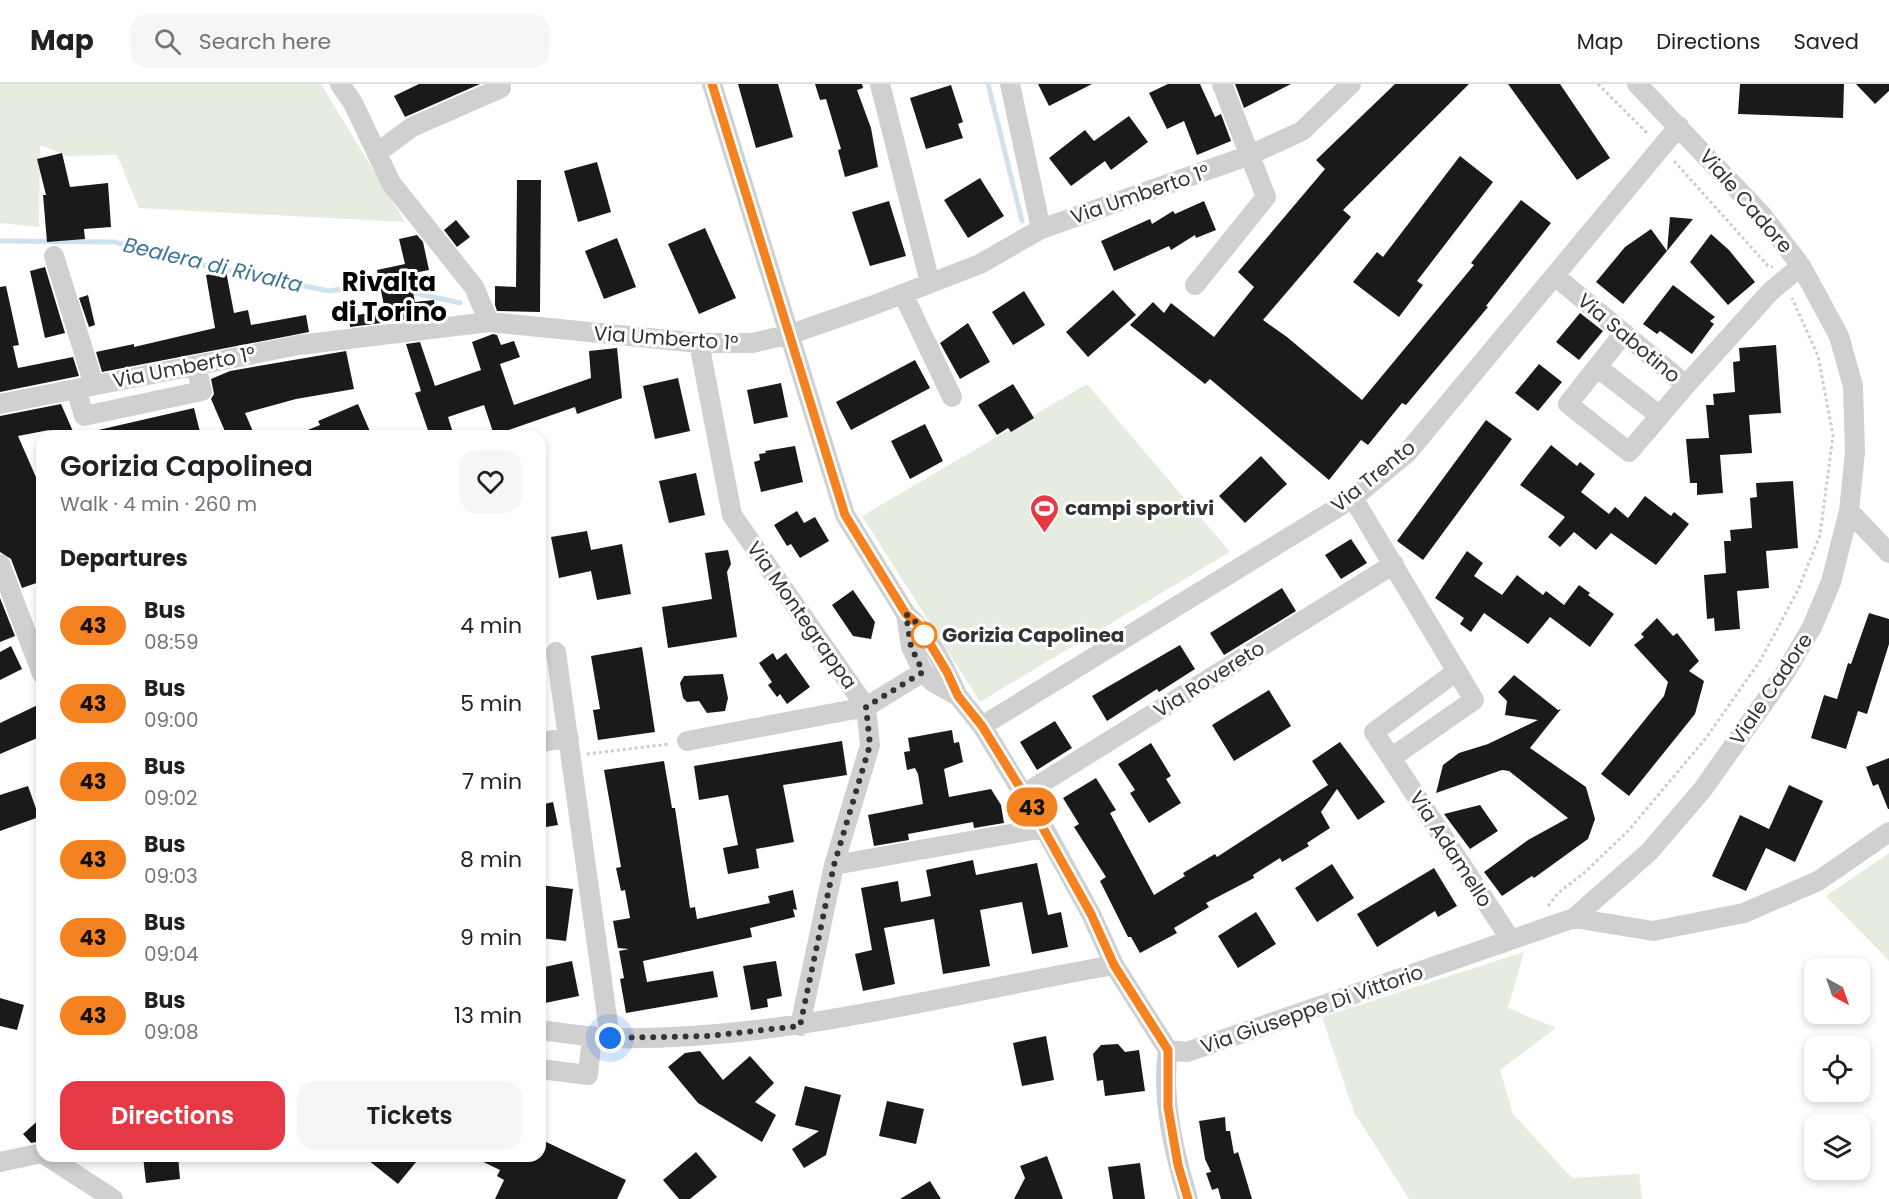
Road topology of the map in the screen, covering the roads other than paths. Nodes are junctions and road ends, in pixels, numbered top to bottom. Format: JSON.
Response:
{"nodes":[{"id":1,"x":340,"y":84,"type":"edge"},
{"id":2,"x":500,"y":84,"type":"edge"},
{"id":3,"x":712,"y":84,"type":"edge"},
{"id":4,"x":880,"y":84,"type":"edge"},
{"id":5,"x":1010,"y":84,"type":"edge"},
{"id":6,"x":1222,"y":84,"type":"edge"},
{"id":7,"x":1351,"y":84,"type":"edge"},
{"id":8,"x":1637,"y":84,"type":"edge"},
{"id":9,"x":1679,"y":126,"type":"junction"},
{"id":10,"x":377,"y":153,"type":"junction"},
{"id":11,"x":1250,"y":155,"type":"junction"},
{"id":12,"x":1041,"y":229,"type":"junction"},
{"id":13,"x":54,"y":256,"type":"dead end"},
{"id":14,"x":1801,"y":266,"type":"junction"},
{"id":15,"x":1555,"y":276,"type":"junction"},
{"id":16,"x":930,"y":283,"type":"junction"},
{"id":17,"x":1195,"y":285,"type":"dead end"},
{"id":18,"x":903,"y":294,"type":"junction"},
{"id":19,"x":489,"y":322,"type":"junction"},
{"id":20,"x":1624,"y":333,"type":"junction"},
{"id":21,"x":791,"y":334,"type":"junction"},
{"id":22,"x":699,"y":343,"type":"junction"},
{"id":23,"x":196,"y":366,"type":"junction"},
{"id":24,"x":1597,"y":367,"type":"junction"},
{"id":25,"x":1686,"y":385,"type":"junction"},
{"id":26,"x":85,"y":387,"type":"junction"},
{"id":27,"x":952,"y":397,"type":"dead end"},
{"id":28,"x":0,"y":404,"type":"edge"},
{"id":29,"x":1660,"y":416,"type":"junction"},
{"id":30,"x":1353,"y":498,"type":"junction"},
{"id":31,"x":1850,"y":511,"type":"junction"},
{"id":32,"x":1889,"y":553,"type":"edge"},
{"id":33,"x":0,"y":564,"type":"edge"},
{"id":34,"x":1394,"y":564,"type":"junction"},
{"id":35,"x":906,"y":614,"type":"junction"},
{"id":36,"x":556,"y":652,"type":"dead end"},
{"id":37,"x":36,"y":658,"type":"edge"},
{"id":38,"x":1457,"y":671,"type":"junction"},
{"id":39,"x":923,"y":672,"type":"junction"},
{"id":40,"x":958,"y":696,"type":"junction"},
{"id":41,"x":866,"y":707,"type":"junction"},
{"id":42,"x":982,"y":726,"type":"junction"},
{"id":43,"x":687,"y":741,"type":"road end"},
{"id":44,"x":546,"y":743,"type":"edge"},
{"id":45,"x":570,"y":747,"type":"junction"},
{"id":46,"x":1391,"y":758,"type":"junction"},
{"id":47,"x":1024,"y":794,"type":"junction"},
{"id":48,"x":1044,"y":828,"type":"junction"},
{"id":49,"x":1889,"y":832,"type":"edge"},
{"id":50,"x":834,"y":865,"type":"junction"},
{"id":51,"x":1574,"y":918,"type":"junction"},
{"id":52,"x":1511,"y":940,"type":"junction"},
{"id":53,"x":1114,"y":965,"type":"junction"},
{"id":54,"x":800,"y":1026,"type":"junction"},
{"id":55,"x":546,"y":1031,"type":"edge"},
{"id":56,"x":601,"y":1037,"type":"junction"},
{"id":57,"x":1168,"y":1050,"type":"junction"},
{"id":58,"x":546,"y":1070,"type":"edge"},
{"id":59,"x":36,"y":1154,"type":"edge"},
{"id":60,"x":0,"y":1162,"type":"edge"},
{"id":61,"x":56,"y":1162,"type":"edge"},
{"id":62,"x":113,"y":1199,"type":"edge"},
{"id":63,"x":1188,"y":1199,"type":"edge"}],
"edges":[{"from":1,"to":10,"type":"street"},
{"from":2,"to":10,"type":"street"},
{"from":3,"to":21,"type":"street"},
{"from":4,"to":16,"type":"street"},
{"from":5,"to":12,"type":"street"},
{"from":6,"to":11,"type":"street"},
{"from":7,"to":11,"type":"street","name":"Via Umberto 1°"},
{"from":8,"to":9,"type":"street","name":"Viale Cadore"},
{"from":9,"to":14,"type":"street","name":"Viale Cadore"},
{"from":9,"to":15,"type":"street","name":"Via Trento"},
{"from":10,"to":19,"type":"street"},
{"from":11,"to":12,"type":"street","name":"Via Umberto 1°"},
{"from":11,"to":17,"type":"street"},
{"from":12,"to":16,"type":"street","name":"Via Umberto 1°"},
{"from":13,"to":26,"type":"street"},
{"from":14,"to":25,"type":"street","name":"Via Sabotino"},
{"from":14,"to":31,"type":"street","name":"Viale Cadore"},
{"from":15,"to":20,"type":"street","name":"Via Sabotino"},
{"from":15,"to":30,"type":"street","name":"Via Trento"},
{"from":16,"to":18,"type":"street","name":"Via Umberto 1°"},
{"from":18,"to":21,"type":"street","name":"Via Umberto 1°"},
{"from":18,"to":27,"type":"street"},
{"from":19,"to":22,"type":"street","name":"Via Umberto 1°"},
{"from":19,"to":23,"type":"street","name":"Via Umberto 1°"},
{"from":20,"to":24,"type":"street"},
{"from":20,"to":25,"type":"street","name":"Via Sabotino"},
{"from":21,"to":22,"type":"street","name":"Via Umberto 1°"},
{"from":21,"to":35,"type":"street"},
{"from":22,"to":41,"type":"street","name":"Via Montegrappa"},
{"from":23,"to":26,"type":"street","name":"Via Umberto 1°"},
{"from":23,"to":26,"type":"street"},
{"from":24,"to":29,"type":"street"},
{"from":24,"to":29,"type":"street"},
{"from":25,"to":29,"type":"street"},
{"from":26,"to":28,"type":"street","name":"Via Umberto 1°"},
{"from":30,"to":34,"type":"street"},
{"from":30,"to":42,"type":"street","name":"Via Trento"},
{"from":31,"to":32,"type":"street"},
{"from":31,"to":51,"type":"street","name":"Viale Cadore"},
{"from":33,"to":37,"type":"street"},
{"from":34,"to":38,"type":"street"},
{"from":34,"to":47,"type":"street","name":"Via Rovereto"},
{"from":35,"to":39,"type":"street"},
{"from":35,"to":40,"type":"street"},
{"from":36,"to":45,"type":"street"},
{"from":38,"to":46,"type":"street","name":"Via Adamello"},
{"from":38,"to":46,"type":"street"},
{"from":39,"to":40,"type":"street"},
{"from":39,"to":41,"type":"street"},
{"from":40,"to":42,"type":"street"},
{"from":41,"to":43,"type":"street"},
{"from":41,"to":50,"type":"street","name":"Via Montegrappa"},
{"from":42,"to":47,"type":"street"},
{"from":44,"to":45,"type":"street"},
{"from":45,"to":56,"type":"street"},
{"from":46,"to":52,"type":"street","name":"Via Adamello"},
{"from":47,"to":48,"type":"street"},
{"from":48,"to":50,"type":"street"},
{"from":48,"to":53,"type":"street"},
{"from":49,"to":51,"type":"street","name":"Via Giuseppe Di Vittorio"},
{"from":50,"to":54,"type":"street","name":"Via Montegrappa"},
{"from":51,"to":52,"type":"street","name":"Via Giuseppe Di Vittorio"},
{"from":52,"to":57,"type":"street","name":"Via Giuseppe Di Vittorio"},
{"from":53,"to":54,"type":"street"},
{"from":53,"to":57,"type":"street"},
{"from":54,"to":56,"type":"street"},
{"from":55,"to":56,"type":"street"},
{"from":56,"to":58,"type":"street"},
{"from":57,"to":63,"type":"street"},
{"from":59,"to":60,"type":"street"},
{"from":61,"to":62,"type":"street"}]}
